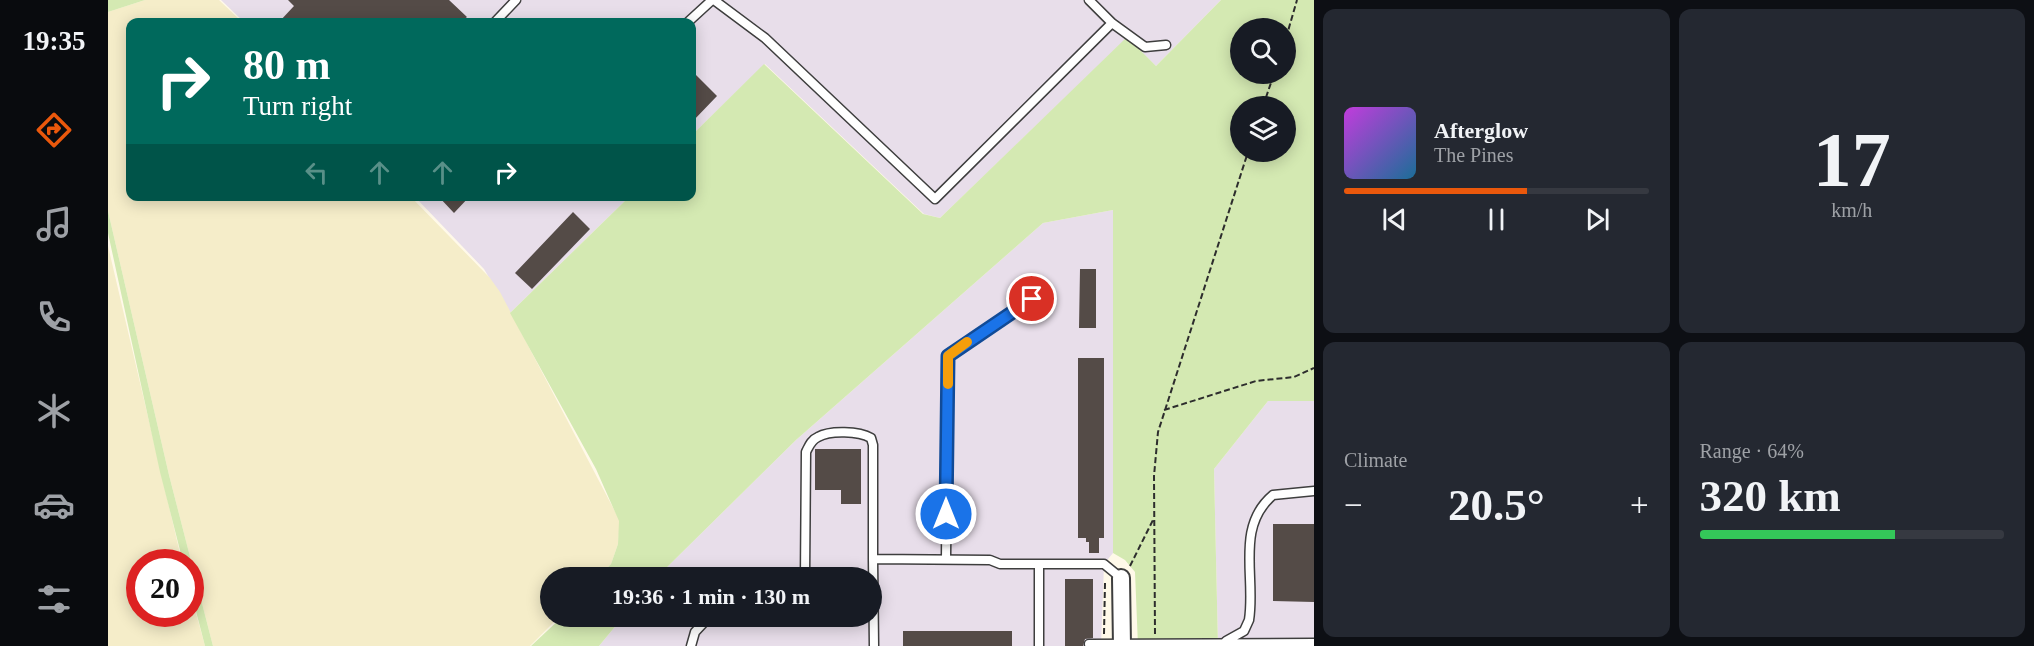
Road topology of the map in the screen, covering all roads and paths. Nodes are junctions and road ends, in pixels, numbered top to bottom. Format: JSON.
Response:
{"nodes":[{"id":1,"x":516,"y":0,"type":"edge"},
{"id":2,"x":713,"y":0,"type":"edge"},
{"id":3,"x":1089,"y":0,"type":"edge"},
{"id":4,"x":1297,"y":0,"type":"edge"},
{"id":5,"x":499,"y":18,"type":"edge"},
{"id":6,"x":692,"y":18,"type":"edge"},
{"id":7,"x":1292,"y":18,"type":"edge"},
{"id":8,"x":1112,"y":23,"type":"junction"},
{"id":9,"x":1166,"y":45,"type":"dead end"},
{"id":10,"x":1245,"y":162,"type":"edge"},
{"id":11,"x":1032,"y":299,"type":"dead end"},
{"id":12,"x":1314,"y":368,"type":"edge"},
{"id":13,"x":1164,"y":410,"type":"junction"},
{"id":14,"x":1314,"y":491,"type":"edge"},
{"id":15,"x":1154,"y":517,"type":"junction"},
{"id":16,"x":873,"y":558,"type":"junction"},
{"id":17,"x":946,"y":559,"type":"junction"},
{"id":18,"x":1039,"y":564,"type":"junction"},
{"id":19,"x":805,"y":567,"type":"edge"},
{"id":20,"x":873,"y":567,"type":"edge"},
{"id":21,"x":1107,"y":567,"type":"junction"},
{"id":22,"x":1121,"y":578,"type":"junction"},
{"id":23,"x":699,"y":627,"type":"edge"},
{"id":24,"x":873,"y":627,"type":"edge"},
{"id":25,"x":1155,"y":643,"type":"junction"},
{"id":26,"x":1220,"y":643,"type":"junction"},
{"id":27,"x":1314,"y":643,"type":"edge"},
{"id":28,"x":1089,"y":644,"type":"dead end"},
{"id":29,"x":1104,"y":644,"type":"junction"},
{"id":30,"x":1122,"y":645,"type":"edge"},
{"id":31,"x":691,"y":646,"type":"edge"},
{"id":32,"x":874,"y":646,"type":"edge"},
{"id":33,"x":1039,"y":646,"type":"edge"}],
"edges":[{"from":1,"to":5,"type":"lane"},
{"from":2,"to":6,"type":"lane"},
{"from":2,"to":8,"type":"lane"},
{"from":3,"to":8,"type":"lane"},
{"from":4,"to":7,"type":"path"},
{"from":8,"to":9,"type":"lane"},
{"from":10,"to":13,"type":"path"},
{"from":11,"to":17,"type":"lane"},
{"from":12,"to":13,"type":"path"},
{"from":13,"to":15,"type":"path"},
{"from":14,"to":26,"type":"lane"},
{"from":15,"to":22,"type":"path"},
{"from":15,"to":25,"type":"path"},
{"from":16,"to":17,"type":"lane"},
{"from":16,"to":19,"type":"lane"},
{"from":16,"to":20,"type":"lane"},
{"from":17,"to":18,"type":"lane"},
{"from":18,"to":21,"type":"lane"},
{"from":18,"to":33,"type":"lane"},
{"from":21,"to":22,"type":"lane"},
{"from":21,"to":29,"type":"path"},
{"from":22,"to":30,"type":"street"},
{"from":23,"to":31,"type":"lane"},
{"from":24,"to":32,"type":"lane"},
{"from":25,"to":26,"type":"lane"},
{"from":25,"to":30,"type":"lane"},
{"from":26,"to":27,"type":"lane"},
{"from":28,"to":29,"type":"lane"},
{"from":29,"to":30,"type":"lane"}]}
